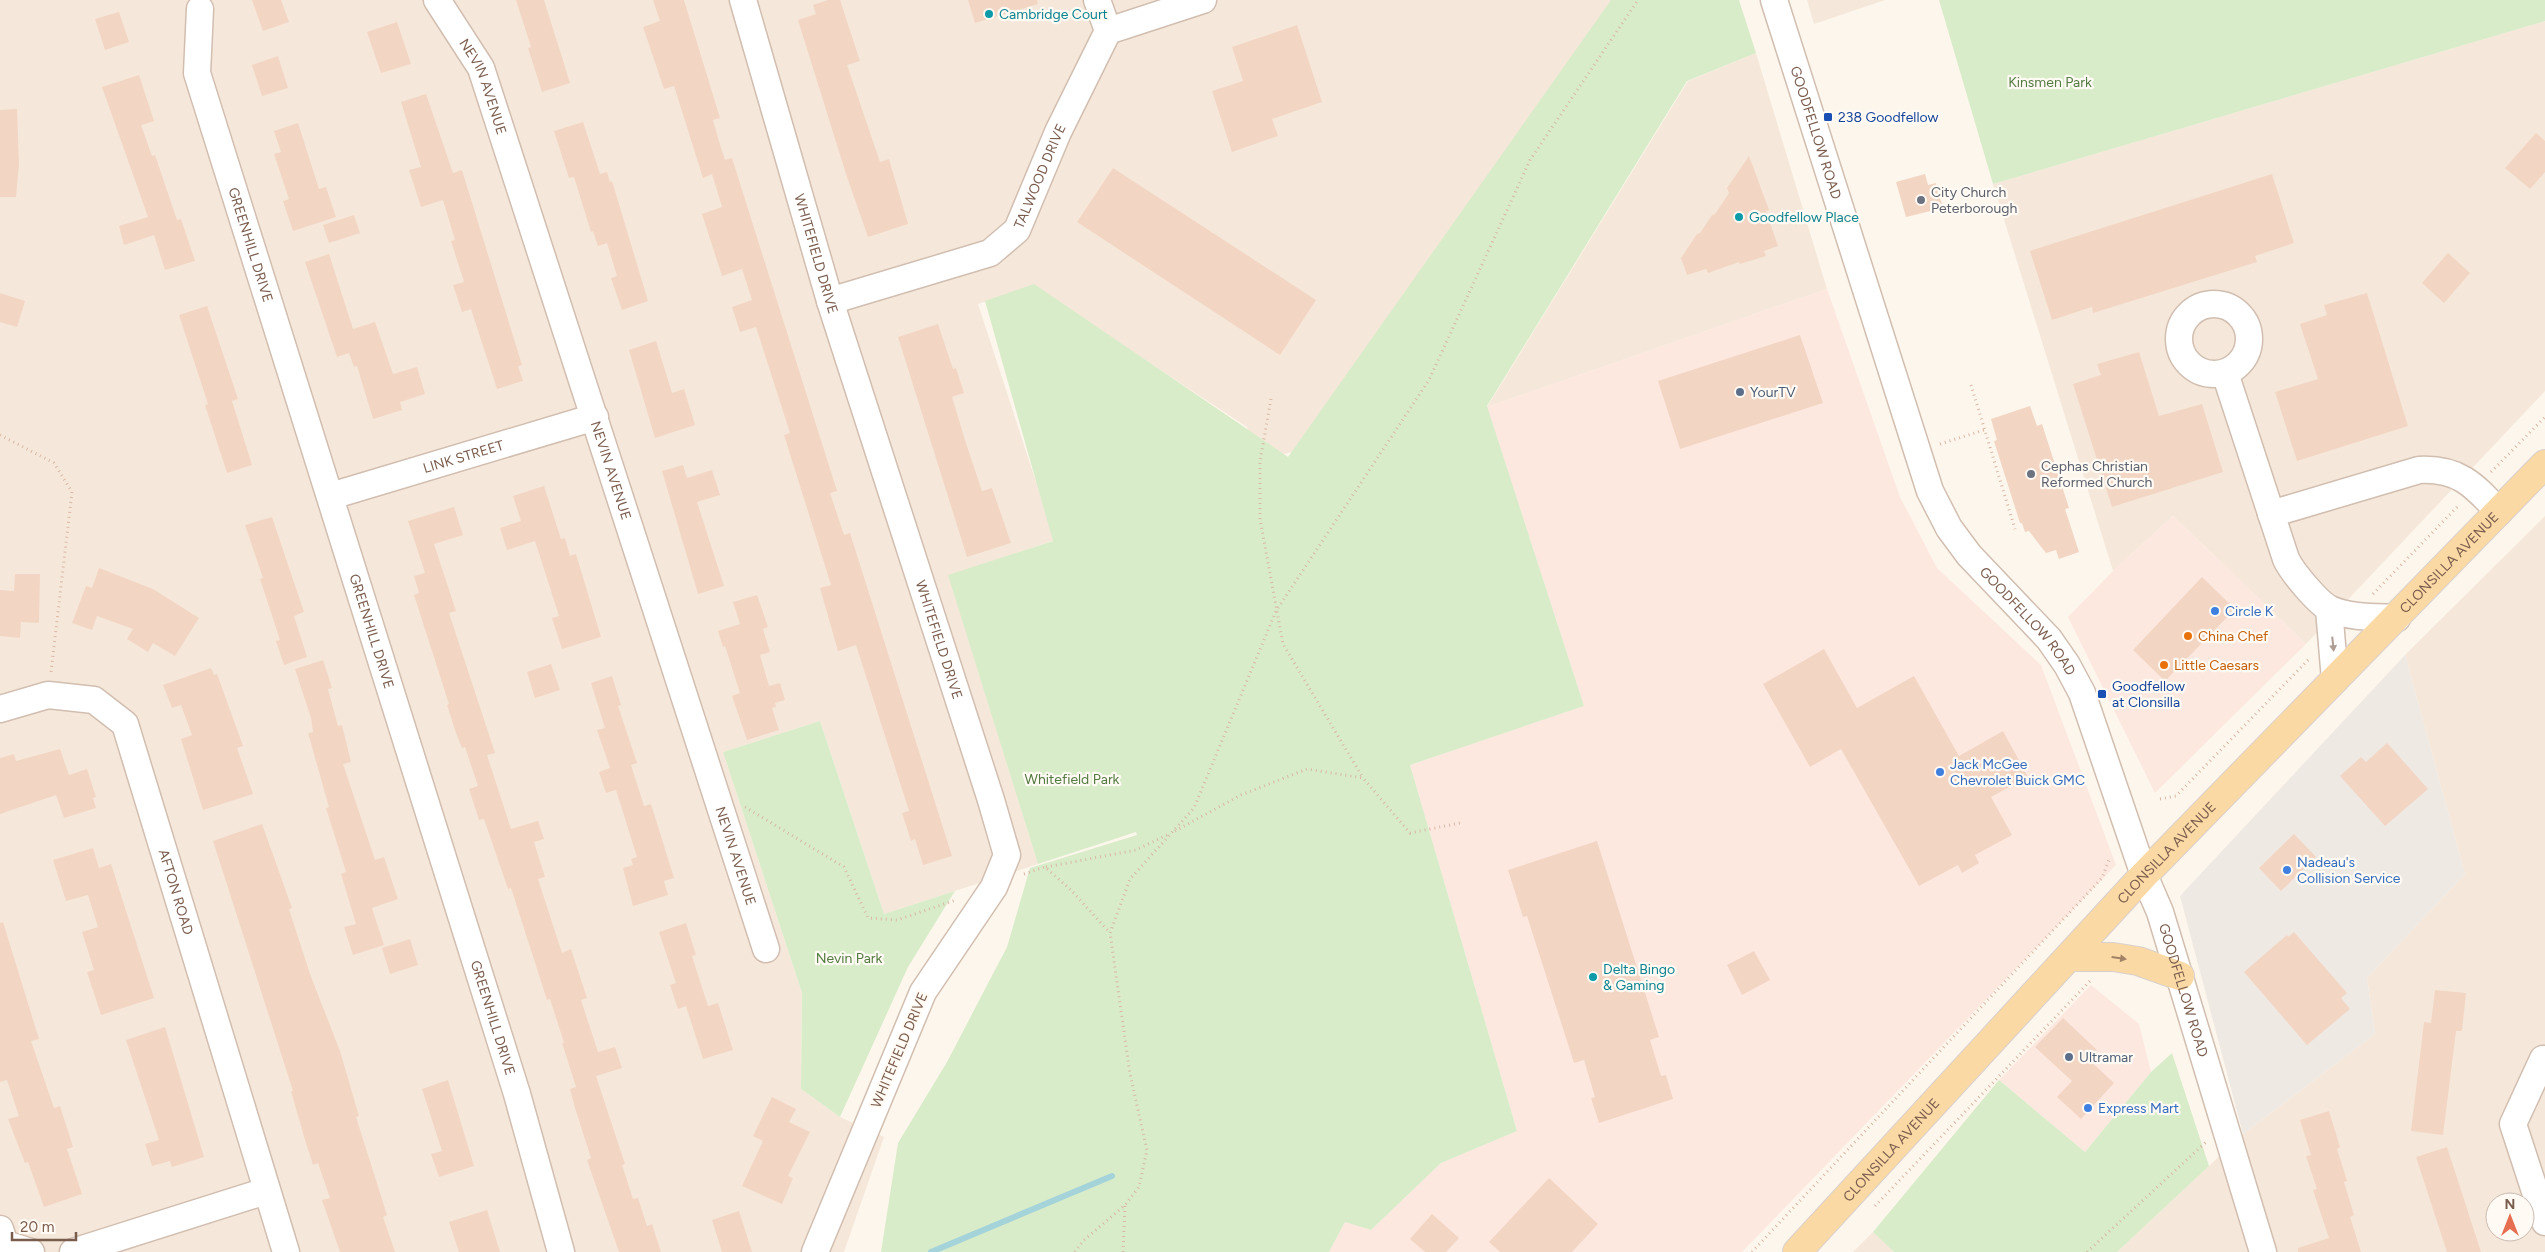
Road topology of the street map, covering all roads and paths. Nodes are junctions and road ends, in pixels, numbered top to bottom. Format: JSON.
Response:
{"nodes":[{"id":1,"x":437,"y":0,"type":"edge"},
{"id":2,"x":743,"y":0,"type":"edge"},
{"id":3,"x":1097,"y":0,"type":"edge"},
{"id":4,"x":1203,"y":0,"type":"edge"},
{"id":5,"x":1638,"y":0,"type":"edge"},
{"id":6,"x":1774,"y":0,"type":"edge"},
{"id":7,"x":200,"y":9,"type":"dead end"},
{"id":8,"x":1108,"y":31,"type":"junction"},
{"id":9,"x":830,"y":301,"type":"junction"},
{"id":10,"x":2225,"y":373,"type":"dead end"},
{"id":11,"x":1971,"y":385,"type":"dead end"},
{"id":12,"x":1271,"y":399,"type":"dead end"},
{"id":13,"x":595,"y":417,"type":"junction"},
{"id":14,"x":1984,"y":430,"type":"junction"},
{"id":15,"x":0,"y":435,"type":"edge"},
{"id":16,"x":1917,"y":452,"type":"junction"},
{"id":17,"x":2545,"y":464,"type":"edge"},
{"id":18,"x":331,"y":496,"type":"junction"},
{"id":19,"x":2500,"y":512,"type":"junction"},
{"id":20,"x":2271,"y":514,"type":"junction"},
{"id":21,"x":2015,"y":529,"type":"dead end"},
{"id":22,"x":2329,"y":609,"type":"junction"},
{"id":23,"x":1276,"y":611,"type":"junction"},
{"id":24,"x":2397,"y":618,"type":"junction"},
{"id":25,"x":2334,"y":680,"type":"junction"},
{"id":26,"x":48,"y":695,"type":"junction"},
{"id":27,"x":0,"y":708,"type":"edge"},
{"id":28,"x":1363,"y":778,"type":"junction"},
{"id":29,"x":712,"y":787,"type":"junction"},
{"id":30,"x":1460,"y":823,"type":"dead end"},
{"id":31,"x":1172,"y":832,"type":"junction"},
{"id":32,"x":2110,"y":857,"type":"dead end"},
{"id":33,"x":1045,"y":867,"type":"junction"},
{"id":34,"x":2144,"y":875,"type":"junction"},
{"id":35,"x":994,"y":887,"type":"junction"},
{"id":36,"x":957,"y":900,"type":"dead end"},
{"id":37,"x":1110,"y":933,"type":"junction"},
{"id":38,"x":766,"y":950,"type":"dead end"},
{"id":39,"x":2070,"y":957,"type":"junction"},
{"id":40,"x":2113,"y":957,"type":"junction"},
{"id":41,"x":2180,"y":976,"type":"junction"},
{"id":42,"x":2543,"y":1059,"type":"dead end"},
{"id":43,"x":2225,"y":1125,"type":"junction"},
{"id":44,"x":266,"y":1190,"type":"junction"},
{"id":45,"x":1125,"y":1206,"type":"junction"},
{"id":46,"x":1873,"y":1209,"type":"dead end"},
{"id":47,"x":2545,"y":1222,"type":"edge"},
{"id":48,"x":0,"y":1229,"type":"edge"},
{"id":49,"x":31,"y":1252,"type":"edge"},
{"id":50,"x":73,"y":1252,"type":"edge"},
{"id":51,"x":286,"y":1252,"type":"edge"},
{"id":52,"x":562,"y":1252,"type":"edge"},
{"id":53,"x":815,"y":1252,"type":"edge"},
{"id":54,"x":1075,"y":1252,"type":"edge"},
{"id":55,"x":1122,"y":1252,"type":"edge"},
{"id":56,"x":1752,"y":1252,"type":"edge"},
{"id":57,"x":1797,"y":1252,"type":"edge"},
{"id":58,"x":2087,"y":1252,"type":"edge"},
{"id":59,"x":2263,"y":1252,"type":"edge"}],
"edges":[{"from":1,"to":13,"type":"street","name":"NEVIN AVENUE"},
{"from":2,"to":9,"type":"street","name":"WHITEFIELD DRIVE"},
{"from":3,"to":8,"type":"street"},
{"from":4,"to":8,"type":"street"},
{"from":5,"to":23,"type":"path"},
{"from":6,"to":16,"type":"street","name":"GOODFELLOW ROAD"},
{"from":7,"to":18,"type":"street","name":"GREENHILL DRIVE"},
{"from":8,"to":9,"type":"street","name":"TALWOOD DRIVE"},
{"from":9,"to":35,"type":"street","name":"WHITEFIELD DRIVE"},
{"from":10,"to":20,"type":"street"},
{"from":11,"to":14,"type":"path"},
{"from":12,"to":23,"type":"path"},
{"from":13,"to":18,"type":"street","name":"LINK STREET"},
{"from":13,"to":29,"type":"street","name":"NEVIN AVENUE"},
{"from":14,"to":16,"type":"path"},
{"from":14,"to":21,"type":"path"},
{"from":15,"to":26,"type":"path"},
{"from":16,"to":34,"type":"street","name":"GOODFELLOW ROAD"},
{"from":17,"to":19,"type":"main road","name":"CLONSILLA AVENUE"},
{"from":18,"to":52,"type":"street","name":"GREENHILL DRIVE"},
{"from":19,"to":20,"type":"street"},
{"from":19,"to":24,"type":"main road","name":"CLONSILLA AVENUE"},
{"from":20,"to":22,"type":"street"},
{"from":22,"to":24,"type":"street"},
{"from":22,"to":25,"type":"street","one_way":true},
{"from":23,"to":28,"type":"path"},
{"from":23,"to":31,"type":"path"},
{"from":24,"to":25,"type":"main road","name":"CLONSILLA AVENUE"},
{"from":25,"to":34,"type":"main road","name":"CLONSILLA AVENUE"},
{"from":26,"to":27,"type":"street","name":"AFTON ROAD"},
{"from":26,"to":44,"type":"street","name":"AFTON ROAD"},
{"from":28,"to":30,"type":"path"},
{"from":28,"to":31,"type":"path"},
{"from":29,"to":36,"type":"path"},
{"from":29,"to":38,"type":"street","name":"NEVIN AVENUE"},
{"from":31,"to":33,"type":"path"},
{"from":31,"to":37,"type":"path"},
{"from":32,"to":56,"type":"path"},
{"from":33,"to":35,"type":"path"},
{"from":33,"to":37,"type":"path"},
{"from":34,"to":39,"type":"main road","name":"CLONSILLA AVENUE"},
{"from":34,"to":41,"type":"street","name":"GOODFELLOW ROAD"},
{"from":35,"to":53,"type":"street","name":"WHITEFIELD DRIVE"},
{"from":37,"to":45,"type":"path"},
{"from":39,"to":40,"type":"main road"},
{"from":39,"to":57,"type":"main road","name":"CLONSILLA AVENUE"},
{"from":40,"to":41,"type":"main road","one_way":true},
{"from":40,"to":46,"type":"path"},
{"from":41,"to":43,"type":"street","name":"GOODFELLOW ROAD"},
{"from":42,"to":47,"type":"street"},
{"from":43,"to":58,"type":"path"},
{"from":43,"to":59,"type":"street","name":"GOODFELLOW ROAD"},
{"from":44,"to":50,"type":"street"},
{"from":44,"to":51,"type":"street","name":"AFTON ROAD"},
{"from":45,"to":54,"type":"path"},
{"from":45,"to":55,"type":"path"},
{"from":48,"to":49,"type":"street"}]}
